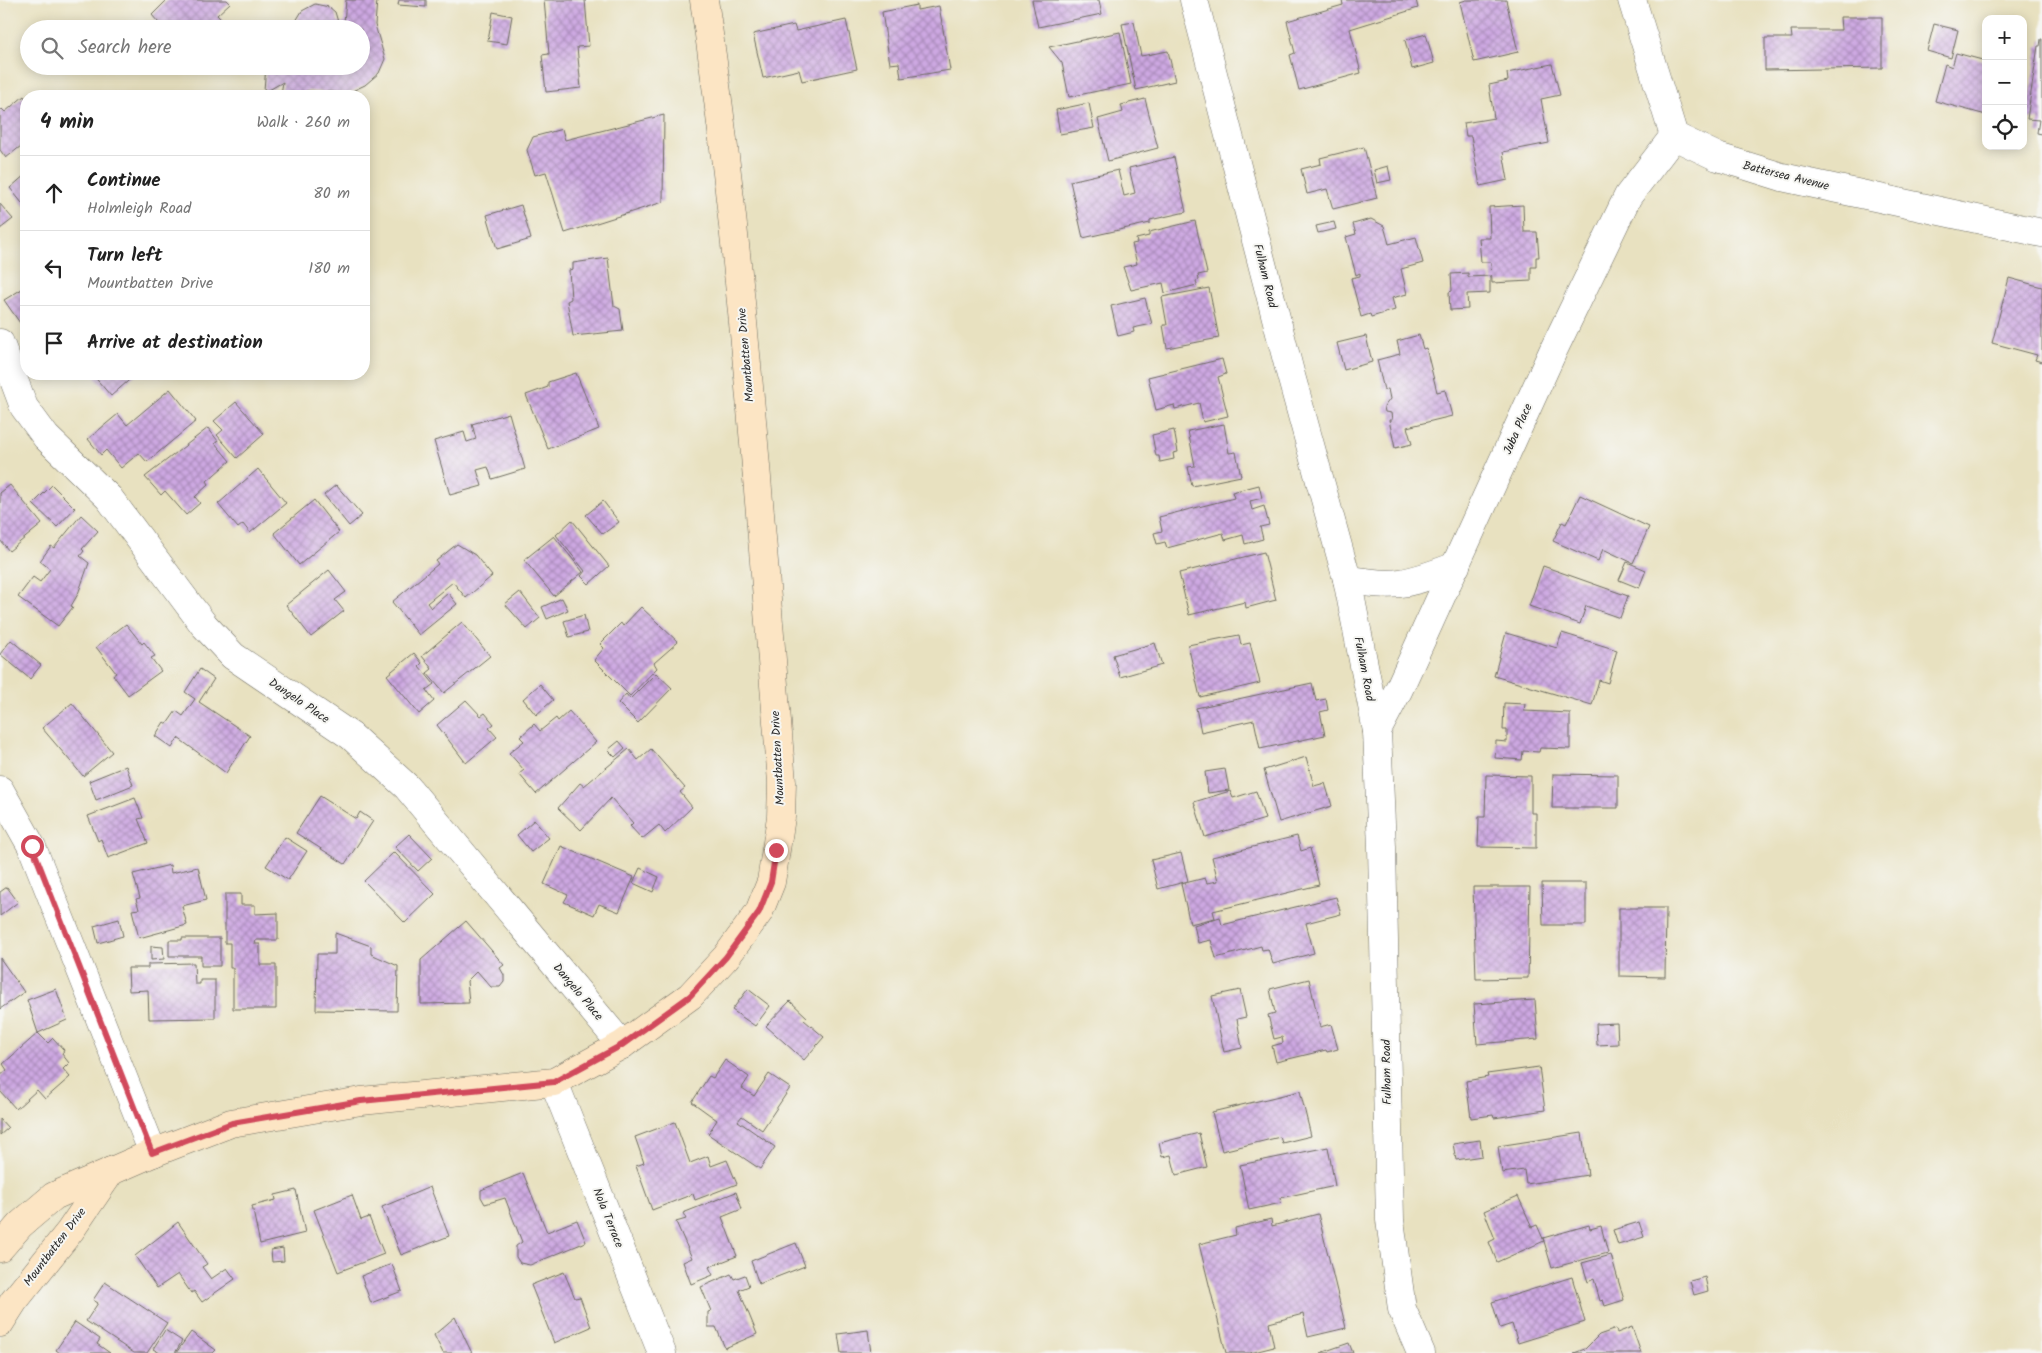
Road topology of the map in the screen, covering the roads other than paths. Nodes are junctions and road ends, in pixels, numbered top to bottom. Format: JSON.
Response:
{"nodes":[{"id":1,"x":704,"y":0,"type":"edge"},
{"id":2,"x":1194,"y":0,"type":"edge"},
{"id":3,"x":1632,"y":0,"type":"edge"},
{"id":4,"x":1674,"y":136,"type":"junction"},
{"id":5,"x":2042,"y":233,"type":"edge"},
{"id":6,"x":0,"y":343,"type":"edge"},
{"id":7,"x":1456,"y":566,"type":"junction"},
{"id":8,"x":1347,"y":579,"type":"junction"},
{"id":9,"x":1377,"y":731,"type":"junction"},
{"id":10,"x":0,"y":790,"type":"edge"},
{"id":11,"x":622,"y":1045,"type":"junction"},
{"id":12,"x":554,"y":1082,"type":"junction"},
{"id":13,"x":152,"y":1153,"type":"junction"},
{"id":14,"x":111,"y":1171,"type":"junction"},
{"id":15,"x":0,"y":1248,"type":"edge"},
{"id":16,"x":0,"y":1323,"type":"edge"},
{"id":17,"x":662,"y":1353,"type":"edge"},
{"id":18,"x":1421,"y":1353,"type":"edge"}],
"edges":[{"from":1,"to":11,"type":"main road","name":"Mountbatten Drive"},
{"from":2,"to":8,"type":"street","name":"Fulham Road"},
{"from":3,"to":4,"type":"street"},
{"from":4,"to":5,"type":"street","name":"Battersea Avenue"},
{"from":4,"to":7,"type":"street","name":"Juba Place"},
{"from":6,"to":11,"type":"street","name":"Dangelo Place"},
{"from":7,"to":8,"type":"street"},
{"from":7,"to":9,"type":"street","name":"Juba Place"},
{"from":8,"to":9,"type":"street","name":"Fulham Road"},
{"from":9,"to":18,"type":"street","name":"Fulham Road"},
{"from":10,"to":13,"type":"street"},
{"from":11,"to":12,"type":"main road","name":"Mountbatten Drive"},
{"from":12,"to":13,"type":"main road","name":"Mountbatten Drive"},
{"from":12,"to":17,"type":"street","name":"Nola Terrace"},
{"from":13,"to":14,"type":"main road","name":"Mountbatten Drive"},
{"from":14,"to":15,"type":"main road","name":"Mountbatten Drive"},
{"from":14,"to":16,"type":"main road","name":"Mountbatten Drive"}]}
